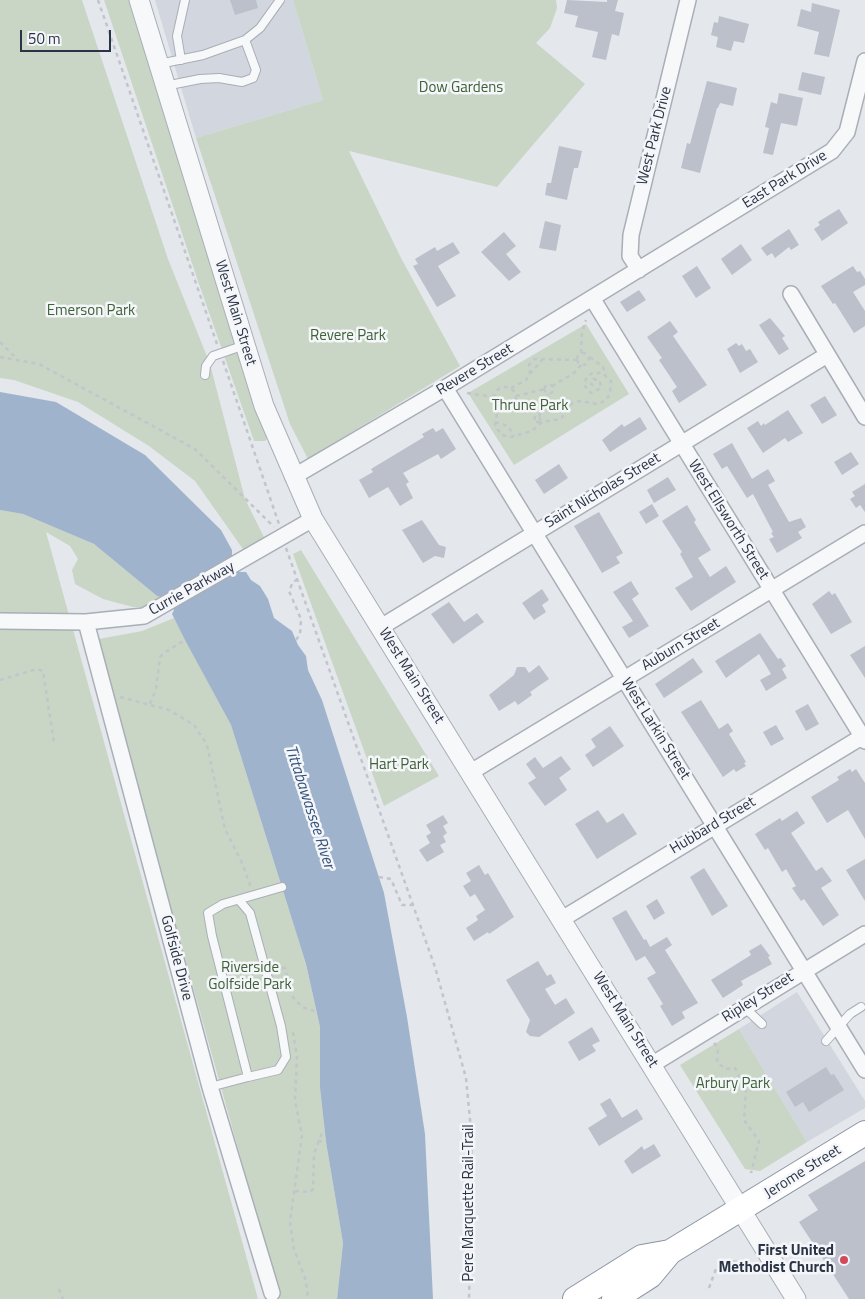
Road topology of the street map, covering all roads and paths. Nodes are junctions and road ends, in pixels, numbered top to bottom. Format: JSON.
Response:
{"nodes":[{"id":1,"x":139,"y":0,"type":"edge"},
{"id":2,"x":185,"y":0,"type":"edge"},
{"id":3,"x":280,"y":0,"type":"edge"},
{"id":4,"x":688,"y":0,"type":"edge"},
{"id":5,"x":245,"y":40,"type":"junction"},
{"id":6,"x":181,"y":60,"type":"junction"},
{"id":7,"x":865,"y":61,"type":"edge"},
{"id":8,"x":159,"y":64,"type":"junction"},
{"id":9,"x":166,"y":86,"type":"junction"},
{"id":10,"x":861,"y":93,"type":"edge"},
{"id":11,"x":655,"y":260,"type":"joint"},
{"id":12,"x":639,"y":270,"type":"junction"},
{"id":13,"x":791,"y":294,"type":"dead end"},
{"id":14,"x":592,"y":298,"type":"junction"},
{"id":15,"x":586,"y":320,"type":"dead end"},
{"id":16,"x":0,"y":342,"type":"edge"},
{"id":17,"x":245,"y":345,"type":"junction"},
{"id":18,"x":581,"y":353,"type":"junction"},
{"id":19,"x":827,"y":355,"type":"junction"},
{"id":20,"x":0,"y":357,"type":"edge"},
{"id":21,"x":589,"y":357,"type":"junction"},
{"id":22,"x":17,"y":359,"type":"junction"},
{"id":23,"x":542,"y":360,"type":"junction"},
{"id":24,"x":577,"y":360,"type":"junction"},
{"id":25,"x":580,"y":365,"type":"junction"},
{"id":26,"x":530,"y":374,"type":"junction"},
{"id":27,"x":205,"y":376,"type":"dead end"},
{"id":28,"x":606,"y":376,"type":"junction"},
{"id":29,"x":594,"y":384,"type":"dead end"},
{"id":30,"x":552,"y":386,"type":"junction"},
{"id":31,"x":445,"y":388,"type":"junction"},
{"id":32,"x":511,"y":388,"type":"junction"},
{"id":33,"x":545,"y":389,"type":"junction"},
{"id":34,"x":467,"y":393,"type":"dead end"},
{"id":35,"x":548,"y":394,"type":"junction"},
{"id":36,"x":516,"y":396,"type":"junction"},
{"id":37,"x":494,"y":397,"type":"junction"},
{"id":38,"x":498,"y":406,"type":"junction"},
{"id":39,"x":539,"y":417,"type":"junction"},
{"id":40,"x":865,"y":417,"type":"edge"},
{"id":41,"x":495,"y":422,"type":"junction"},
{"id":42,"x":540,"y":423,"type":"junction"},
{"id":43,"x":514,"y":436,"type":"junction"},
{"id":44,"x":681,"y":444,"type":"junction"},
{"id":45,"x":293,"y":477,"type":"junction"},
{"id":46,"x":313,"y":519,"type":"junction"},
{"id":47,"x":534,"y":532,"type":"junction"},
{"id":48,"x":865,"y":533,"type":"edge"},
{"id":49,"x":284,"y":537,"type":"junction"},
{"id":50,"x":298,"y":579,"type":"dead end"},
{"id":51,"x":772,"y":590,"type":"junction"},
{"id":52,"x":0,"y":621,"type":"edge"},
{"id":53,"x":86,"y":622,"type":"junction"},
{"id":54,"x":380,"y":628,"type":"junction"},
{"id":55,"x":185,"y":640,"type":"dead end"},
{"id":56,"x":296,"y":640,"type":"dead end"},
{"id":57,"x":0,"y":680,"type":"edge"},
{"id":58,"x":625,"y":680,"type":"junction"},
{"id":59,"x":118,"y":688,"type":"dead end"},
{"id":60,"x":150,"y":704,"type":"junction"},
{"id":61,"x":864,"y":738,"type":"edge"},
{"id":62,"x":54,"y":743,"type":"dead end"},
{"id":63,"x":471,"y":772,"type":"junction"},
{"id":64,"x":714,"y":826,"type":"junction"},
{"id":65,"x":379,"y":877,"type":"dead end"},
{"id":66,"x":282,"y":887,"type":"dead end"},
{"id":67,"x":254,"y":895,"type":"junction"},
{"id":68,"x":240,"y":900,"type":"junction"},
{"id":69,"x":413,"y":904,"type":"dead end"},
{"id":70,"x":562,"y":919,"type":"junction"},
{"id":71,"x":865,"y":934,"type":"edge"},
{"id":72,"x":272,"y":959,"type":"dead end"},
{"id":73,"x":274,"y":968,"type":"junction"},
{"id":74,"x":804,"y":970,"type":"junction"},
{"id":75,"x":277,"y":977,"type":"dead end"},
{"id":76,"x":861,"y":1007,"type":"dead end"},
{"id":77,"x":744,"y":1008,"type":"junction"},
{"id":78,"x":316,"y":1012,"type":"dead end"},
{"id":79,"x":762,"y":1024,"type":"dead end"},
{"id":80,"x":838,"y":1026,"type":"junction"},
{"id":81,"x":292,"y":1030,"type":"dead end"},
{"id":82,"x":826,"y":1041,"type":"dead end"},
{"id":83,"x":714,"y":1042,"type":"dead end"},
{"id":84,"x":653,"y":1064,"type":"junction"},
{"id":85,"x":865,"y":1070,"type":"edge"},
{"id":86,"x":248,"y":1077,"type":"junction"},
{"id":87,"x":466,"y":1078,"type":"dead end"},
{"id":88,"x":210,"y":1087,"type":"junction"},
{"id":89,"x":323,"y":1130,"type":"dead end"},
{"id":90,"x":865,"y":1134,"type":"edge"},
{"id":91,"x":318,"y":1142,"type":"junction"},
{"id":92,"x":326,"y":1142,"type":"dead end"},
{"id":93,"x":751,"y":1172,"type":"dead end"},
{"id":94,"x":295,"y":1191,"type":"junction"},
{"id":95,"x":741,"y":1210,"type":"junction"},
{"id":96,"x":745,"y":1261,"type":"dead end"},
{"id":97,"x":709,"y":1288,"type":"dead end"},
{"id":98,"x":58,"y":1289,"type":"dead end"},
{"id":99,"x":607,"y":1291,"type":"edge"},
{"id":100,"x":272,"y":1293,"type":"dead end"},
{"id":101,"x":63,"y":1299,"type":"edge"},
{"id":102,"x":308,"y":1299,"type":"edge"},
{"id":103,"x":469,"y":1299,"type":"edge"},
{"id":104,"x":576,"y":1299,"type":"edge"},
{"id":105,"x":796,"y":1299,"type":"edge"}],
"edges":[{"from":1,"to":8,"type":"street","name":"West Main Street"},
{"from":2,"to":6,"type":"lane"},
{"from":3,"to":5,"type":"lane"},
{"from":4,"to":12,"type":"street","name":"West Park Drive"},
{"from":5,"to":6,"type":"lane"},
{"from":5,"to":9,"type":"lane"},
{"from":6,"to":8,"type":"lane"},
{"from":7,"to":10,"type":"street","name":"East Park Drive"},
{"from":8,"to":9,"type":"street","name":"West Main Street"},
{"from":9,"to":17,"type":"street","name":"West Main Street"},
{"from":10,"to":11,"type":"street","name":"East Park Drive"},
{"from":11,"to":12,"type":"street","name":"Revere Street"},
{"from":12,"to":14,"type":"street","name":"Revere Street"},
{"from":13,"to":19,"type":"street"},
{"from":14,"to":31,"type":"street","name":"Revere Street"},
{"from":14,"to":44,"type":"street","name":"West Ellsworth Street"},
{"from":15,"to":18,"type":"path"},
{"from":16,"to":22,"type":"path"},
{"from":17,"to":27,"type":"lane"},
{"from":17,"to":45,"type":"street","name":"West Main Street"},
{"from":18,"to":21,"type":"path"},
{"from":18,"to":24,"type":"path"},
{"from":19,"to":40,"type":"street"},
{"from":19,"to":44,"type":"street","name":"Saint Nicholas Street"},
{"from":20,"to":22,"type":"path"},
{"from":21,"to":25,"type":"path"},
{"from":21,"to":28,"type":"path"},
{"from":22,"to":49,"type":"path"},
{"from":23,"to":24,"type":"path"},
{"from":23,"to":26,"type":"path"},
{"from":23,"to":26,"type":"path"},
{"from":24,"to":25,"type":"path"},
{"from":25,"to":30,"type":"path"},
{"from":26,"to":32,"type":"path"},
{"from":28,"to":29,"type":"path"},
{"from":28,"to":42,"type":"path"},
{"from":30,"to":33,"type":"path"},
{"from":30,"to":35,"type":"path"},
{"from":31,"to":45,"type":"street","name":"Revere Street"},
{"from":31,"to":47,"type":"street","name":"West Larkin Street"},
{"from":32,"to":36,"type":"path"},
{"from":32,"to":37,"type":"path"},
{"from":33,"to":35,"type":"path"},
{"from":33,"to":36,"type":"path"},
{"from":34,"to":37,"type":"path"},
{"from":35,"to":39,"type":"path"},
{"from":36,"to":38,"type":"path"},
{"from":37,"to":38,"type":"path"},
{"from":38,"to":41,"type":"path"},
{"from":39,"to":42,"type":"path"},
{"from":39,"to":42,"type":"path"},
{"from":41,"to":43,"type":"path"},
{"from":41,"to":43,"type":"path"},
{"from":42,"to":43,"type":"path"},
{"from":44,"to":47,"type":"street","name":"Saint Nicholas Street"},
{"from":44,"to":51,"type":"street","name":"West Ellsworth Street"},
{"from":45,"to":46,"type":"street","name":"West Main Street"},
{"from":46,"to":49,"type":"street","name":"Currie Parkway"},
{"from":46,"to":54,"type":"street","name":"West Main Street"},
{"from":47,"to":54,"type":"street","name":"Saint Nicholas Street"},
{"from":47,"to":58,"type":"street","name":"West Larkin Street"},
{"from":48,"to":51,"type":"street","name":"Auburn Street"},
{"from":49,"to":53,"type":"street","name":"Currie Parkway"},
{"from":50,"to":56,"type":"path"},
{"from":51,"to":58,"type":"street","name":"Auburn Street"},
{"from":51,"to":61,"type":"street","name":"West Ellsworth Street"},
{"from":52,"to":53,"type":"street","name":"Currie Parkway"},
{"from":53,"to":88,"type":"street","name":"Golfside Drive"},
{"from":54,"to":63,"type":"street","name":"West Main Street"},
{"from":55,"to":60,"type":"path"},
{"from":57,"to":62,"type":"path"},
{"from":58,"to":63,"type":"street","name":"Auburn Street"},
{"from":58,"to":64,"type":"street","name":"West Larkin Street"},
{"from":59,"to":60,"type":"path"},
{"from":60,"to":67,"type":"path"},
{"from":61,"to":64,"type":"street","name":"Hubbard Street"},
{"from":63,"to":70,"type":"street","name":"West Main Street"},
{"from":64,"to":70,"type":"street","name":"Hubbard Street"},
{"from":64,"to":74,"type":"street","name":"West Larkin Street"},
{"from":65,"to":69,"type":"path"},
{"from":66,"to":67,"type":"lane"},
{"from":67,"to":68,"type":"lane"},
{"from":68,"to":86,"type":"lane"},
{"from":68,"to":86,"type":"lane"},
{"from":70,"to":84,"type":"street","name":"West Main Street"},
{"from":71,"to":74,"type":"street","name":"Ripley Street"},
{"from":72,"to":73,"type":"path"},
{"from":73,"to":75,"type":"path"},
{"from":73,"to":78,"type":"path"},
{"from":74,"to":77,"type":"street","name":"Ripley Street"},
{"from":74,"to":80,"type":"street","name":"West Larkin Street"},
{"from":76,"to":80,"type":"lane"},
{"from":77,"to":79,"type":"lane"},
{"from":77,"to":84,"type":"street","name":"Ripley Street"},
{"from":80,"to":82,"type":"lane"},
{"from":80,"to":85,"type":"street","name":"West Larkin Street"},
{"from":81,"to":94,"type":"path"},
{"from":83,"to":93,"type":"path"},
{"from":84,"to":95,"type":"street","name":"West Main Street"},
{"from":86,"to":88,"type":"lane"},
{"from":87,"to":103,"type":"path","name":"Pere Marquette Rail-Trail"},
{"from":88,"to":100,"type":"street","name":"Golfside Drive"},
{"from":89,"to":91,"type":"path"},
{"from":90,"to":95,"type":"highway","name":"Jerome Street"},
{"from":91,"to":92,"type":"path"},
{"from":91,"to":94,"type":"path"},
{"from":94,"to":102,"type":"path"},
{"from":95,"to":99,"type":"highway","name":"Jerome Street"},
{"from":95,"to":105,"type":"street","name":"West Main Street"},
{"from":96,"to":97,"type":"path"},
{"from":98,"to":101,"type":"path"},
{"from":99,"to":104,"type":"highway","name":"Jerome Street"}]}
